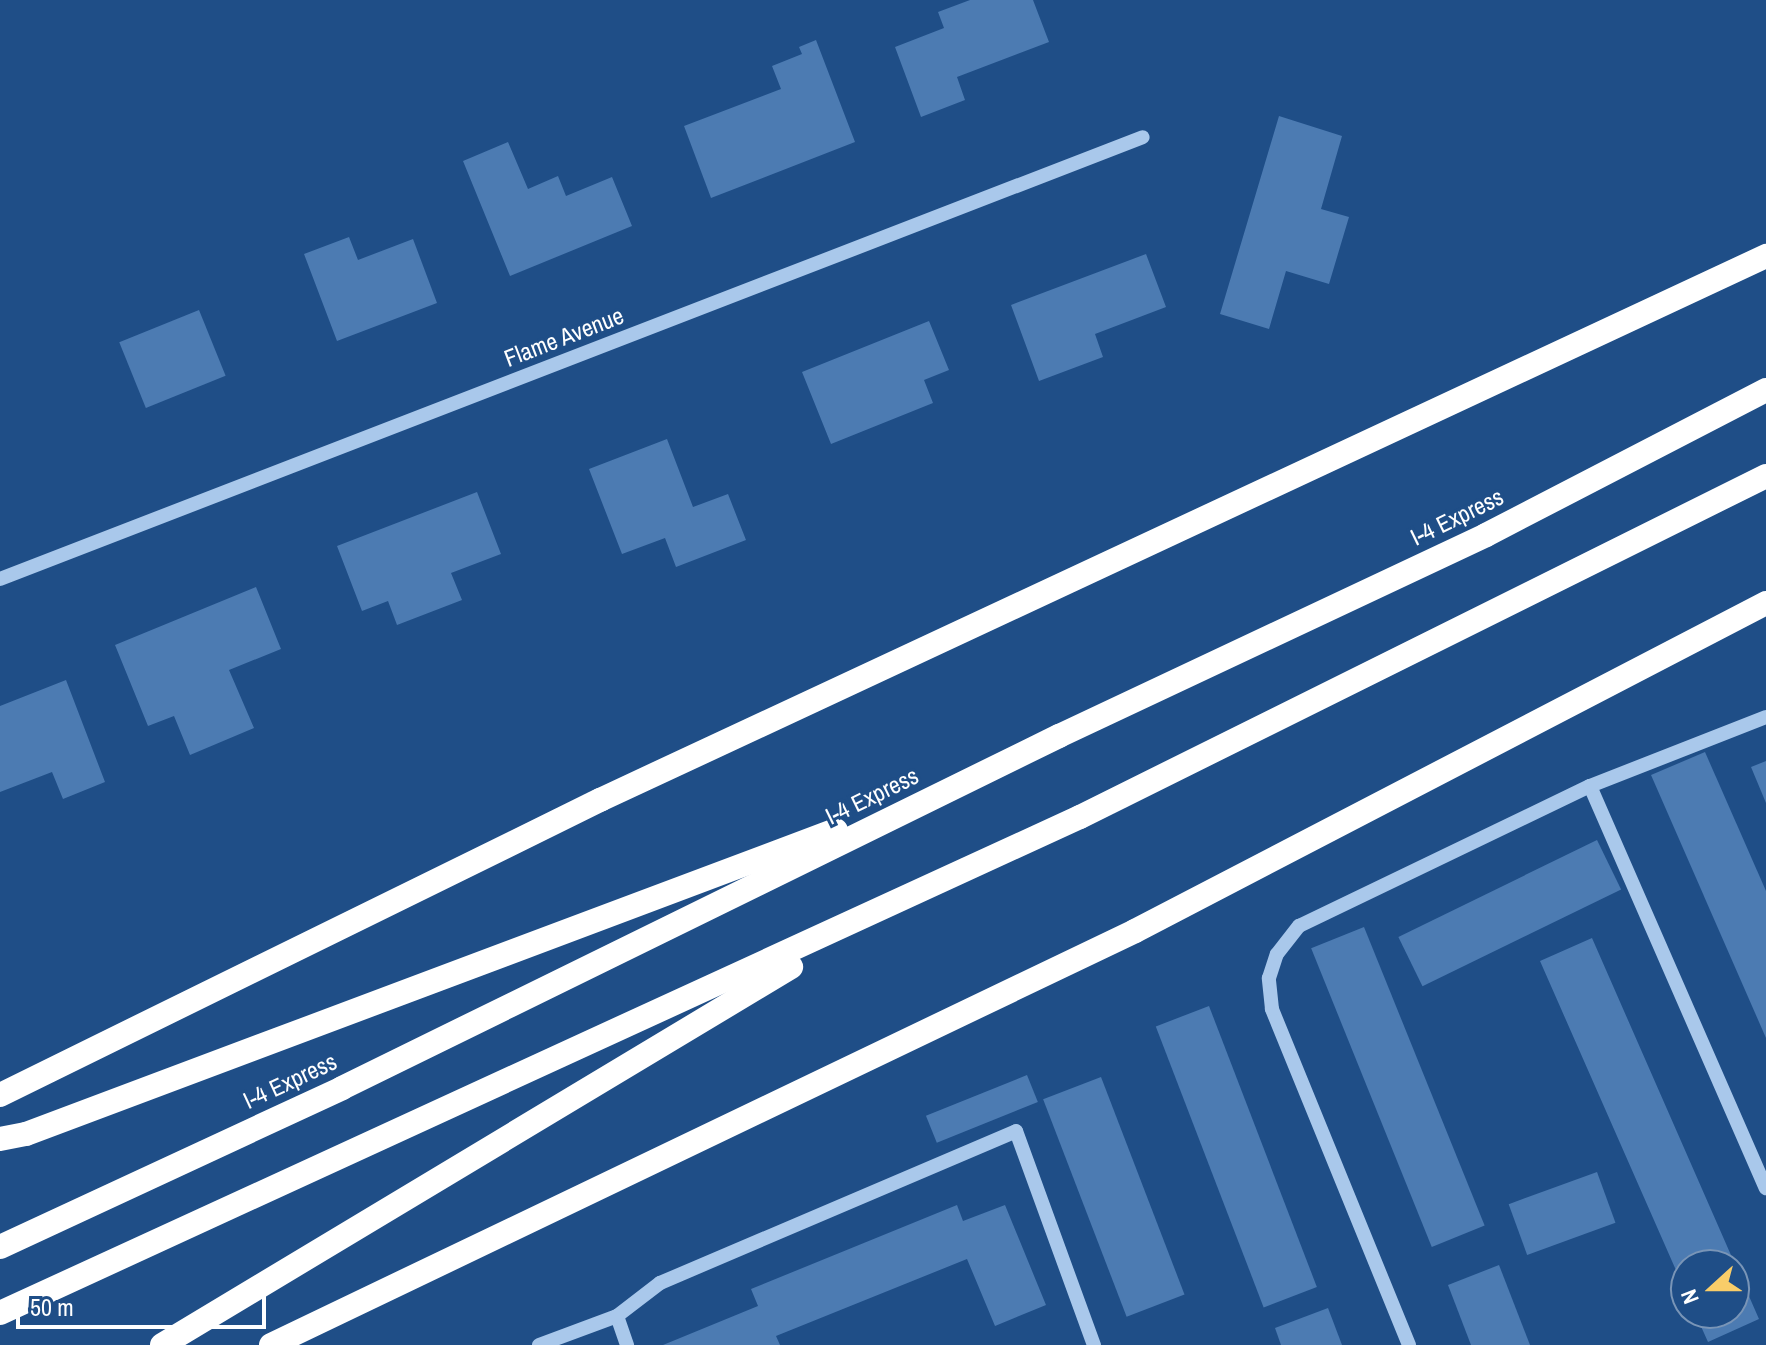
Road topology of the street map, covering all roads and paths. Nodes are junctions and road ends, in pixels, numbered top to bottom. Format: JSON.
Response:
{"nodes":[{"id":1,"x":1143,"y":137,"type":"dead end"},
{"id":2,"x":1766,"y":256,"type":"edge"},
{"id":3,"x":1766,"y":390,"type":"edge"},
{"id":4,"x":1766,"y":476,"type":"edge"},
{"id":5,"x":0,"y":579,"type":"edge"},
{"id":6,"x":1766,"y":603,"type":"edge"},
{"id":7,"x":1766,"y":717,"type":"edge"},
{"id":8,"x":969,"y":780,"type":"junction"},
{"id":9,"x":1590,"y":786,"type":"junction"},
{"id":10,"x":899,"y":901,"type":"junction"},
{"id":11,"x":0,"y":1095,"type":"edge"},
{"id":12,"x":0,"y":1139,"type":"edge"},
{"id":13,"x":1766,"y":1188,"type":"edge"},
{"id":14,"x":0,"y":1247,"type":"edge"},
{"id":15,"x":0,"y":1313,"type":"edge"},
{"id":16,"x":617,"y":1316,"type":"junction"},
{"id":17,"x":162,"y":1345,"type":"edge"},
{"id":18,"x":271,"y":1345,"type":"edge"},
{"id":19,"x":539,"y":1345,"type":"edge"},
{"id":20,"x":627,"y":1345,"type":"edge"},
{"id":21,"x":1094,"y":1345,"type":"edge"},
{"id":22,"x":1409,"y":1345,"type":"edge"}],
"edges":[{"from":1,"to":5,"type":"street","name":"Flame Avenue"},
{"from":2,"to":11,"type":"highway"},
{"from":3,"to":8,"type":"highway","name":"I-4 Express"},
{"from":4,"to":10,"type":"highway"},
{"from":6,"to":18,"type":"highway"},
{"from":7,"to":9,"type":"street"},
{"from":8,"to":12,"type":"highway"},
{"from":8,"to":14,"type":"highway","name":"I-4 Express"},
{"from":9,"to":13,"type":"street"},
{"from":9,"to":22,"type":"street"},
{"from":10,"to":15,"type":"highway"},
{"from":10,"to":17,"type":"highway"},
{"from":16,"to":19,"type":"street"},
{"from":16,"to":20,"type":"street"},
{"from":16,"to":21,"type":"street"}]}
